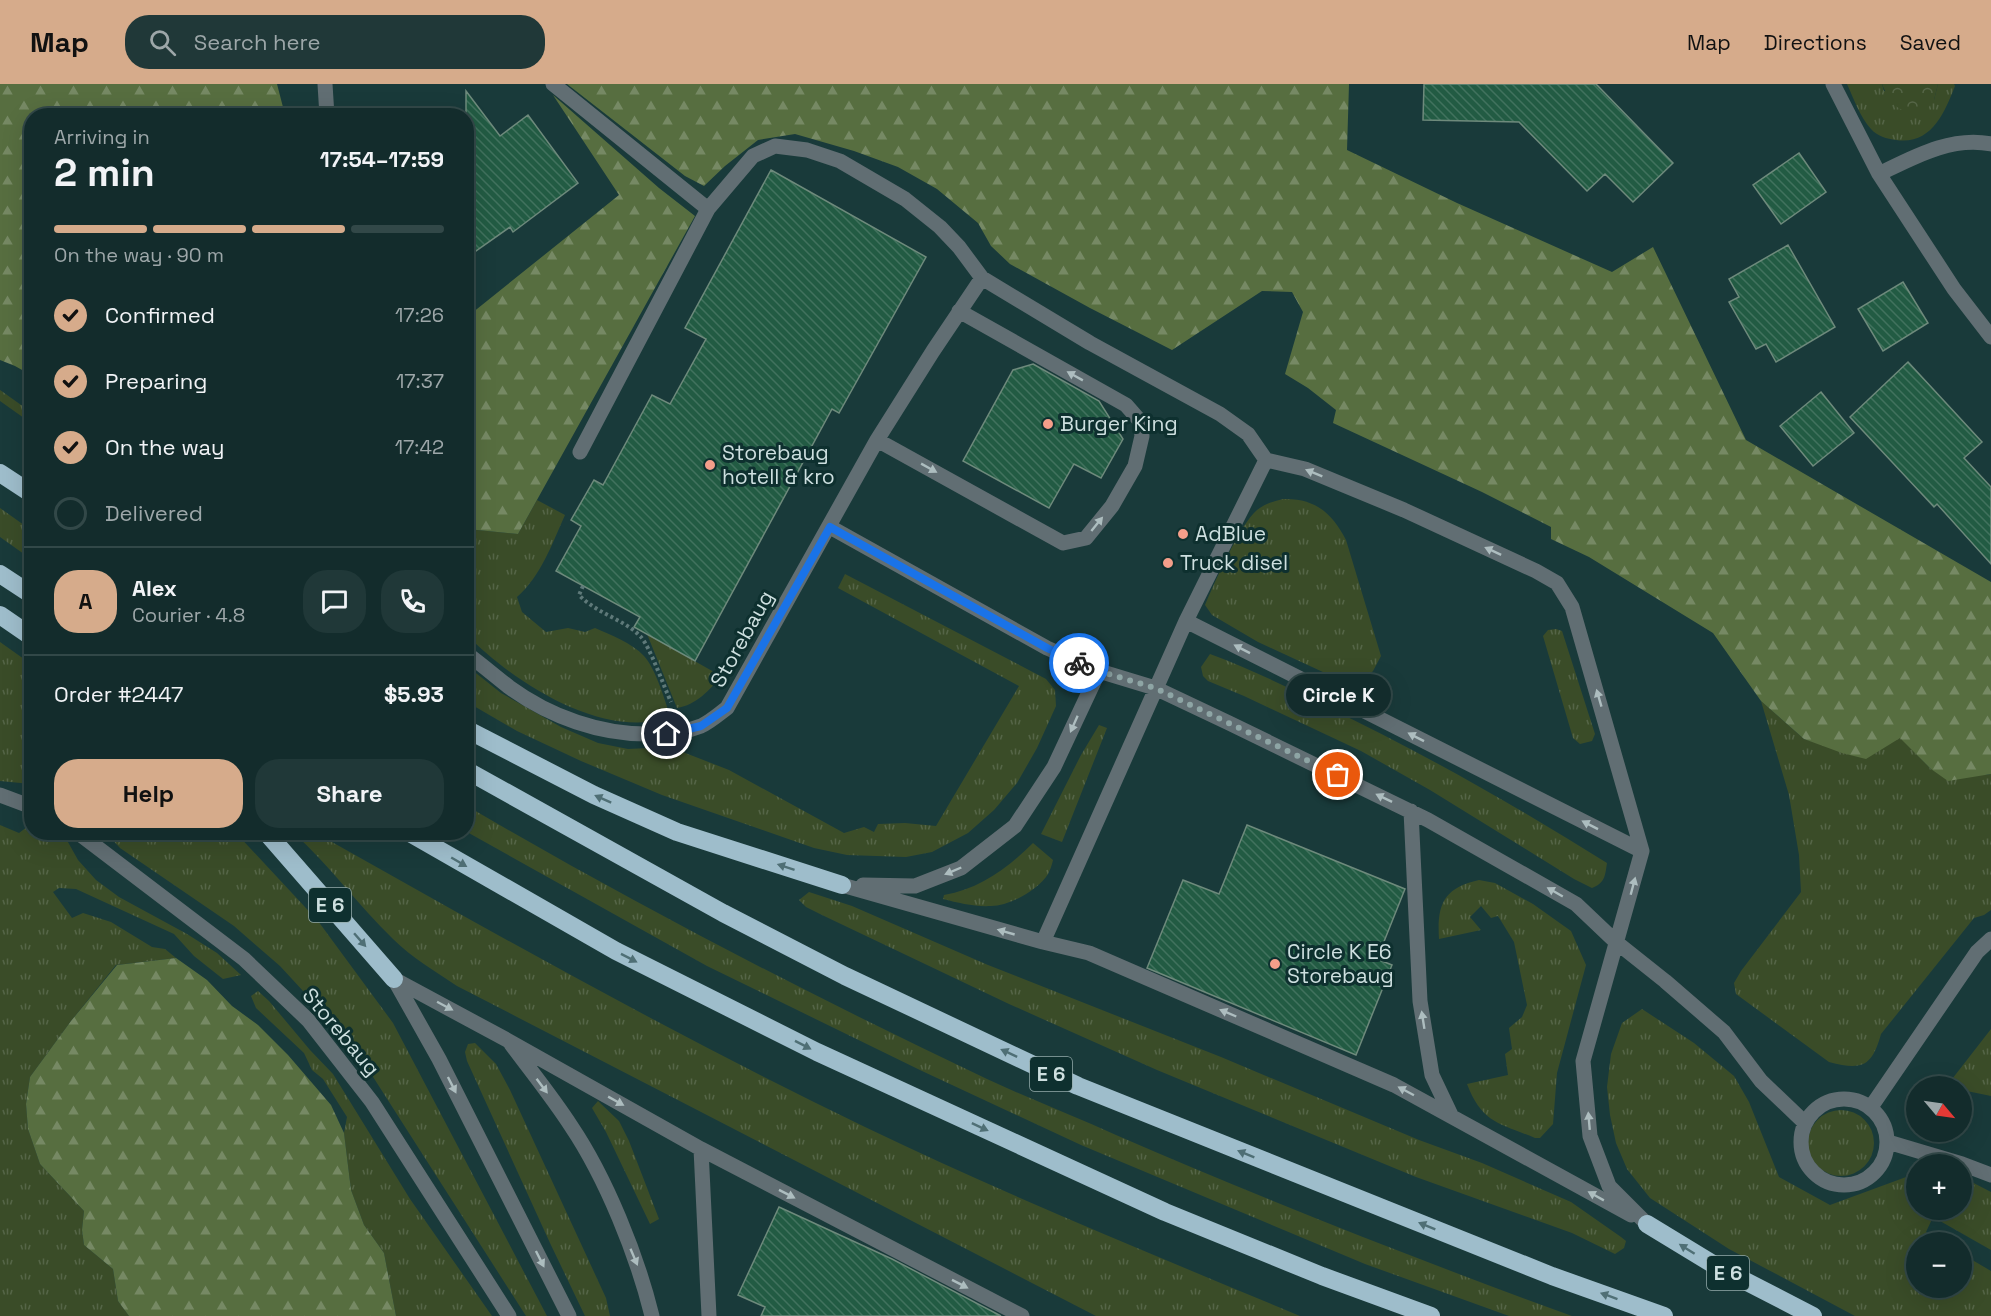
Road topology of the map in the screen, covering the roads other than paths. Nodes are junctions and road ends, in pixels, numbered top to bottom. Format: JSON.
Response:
{"nodes":[{"id":1,"x":325,"y":84,"type":"edge"},
{"id":2,"x":553,"y":84,"type":"edge"},
{"id":3,"x":1833,"y":84,"type":"edge"},
{"id":4,"x":326,"y":108,"type":"edge"},
{"id":5,"x":1991,"y":144,"type":"edge"},
{"id":6,"x":1879,"y":174,"type":"junction"},
{"id":7,"x":708,"y":209,"type":"junction"},
{"id":8,"x":982,"y":278,"type":"junction"},
{"id":9,"x":959,"y":311,"type":"junction"},
{"id":10,"x":1991,"y":337,"type":"edge"},
{"id":11,"x":877,"y":440,"type":"junction"},
{"id":12,"x":580,"y":452,"type":"dead end"},
{"id":13,"x":1266,"y":460,"type":"junction"},
{"id":14,"x":0,"y":473,"type":"edge"},
{"id":15,"x":24,"y":489,"type":"edge"},
{"id":16,"x":830,"y":527,"type":"junction"},
{"id":17,"x":0,"y":574,"type":"edge"},
{"id":18,"x":24,"y":590,"type":"edge"},
{"id":19,"x":0,"y":615,"type":"edge"},
{"id":20,"x":1186,"y":621,"type":"junction"},
{"id":21,"x":24,"y":632,"type":"edge"},
{"id":22,"x":474,"y":659,"type":"edge"},
{"id":23,"x":1099,"y":671,"type":"junction"},
{"id":24,"x":1155,"y":688,"type":"junction"},
{"id":25,"x":474,"y":733,"type":"edge"},
{"id":26,"x":474,"y":774,"type":"edge"},
{"id":27,"x":0,"y":795,"type":"edge"},
{"id":28,"x":24,"y":804,"type":"edge"},
{"id":29,"x":1411,"y":811,"type":"junction"},
{"id":30,"x":88,"y":840,"type":"edge"},
{"id":31,"x":273,"y":840,"type":"edge"},
{"id":32,"x":422,"y":840,"type":"edge"},
{"id":33,"x":1642,"y":851,"type":"junction"},
{"id":34,"x":842,"y":885,"type":"junction"},
{"id":35,"x":1991,"y":939,"type":"edge"},
{"id":36,"x":1043,"y":942,"type":"junction"},
{"id":37,"x":1616,"y":942,"type":"junction"},
{"id":38,"x":394,"y":979,"type":"junction"},
{"id":39,"x":507,"y":1040,"type":"junction"},
{"id":40,"x":1871,"y":1107,"type":"junction"},
{"id":41,"x":1451,"y":1115,"type":"junction"},
{"id":42,"x":1805,"y":1123,"type":"junction"},
{"id":43,"x":1888,"y":1142,"type":"junction"},
{"id":44,"x":701,"y":1149,"type":"junction"},
{"id":45,"x":1928,"y":1154,"type":"edge"},
{"id":46,"x":1972,"y":1168,"type":"edge"},
{"id":47,"x":1991,"y":1175,"type":"edge"},
{"id":48,"x":1647,"y":1224,"type":"junction"},
{"id":49,"x":509,"y":1316,"type":"edge"},
{"id":50,"x":569,"y":1316,"type":"edge"},
{"id":51,"x":652,"y":1316,"type":"edge"},
{"id":52,"x":709,"y":1316,"type":"edge"},
{"id":53,"x":1022,"y":1316,"type":"edge"},
{"id":54,"x":1431,"y":1316,"type":"edge"},
{"id":55,"x":1664,"y":1316,"type":"edge"},
{"id":56,"x":1813,"y":1316,"type":"edge"}],
"edges":[{"from":1,"to":4,"type":"street"},
{"from":2,"to":7,"type":"street"},
{"from":3,"to":6,"type":"street"},
{"from":5,"to":6,"type":"street"},
{"from":6,"to":10,"type":"street"},
{"from":7,"to":8,"type":"street"},
{"from":7,"to":12,"type":"street"},
{"from":8,"to":9,"type":"street","name":"Storebaug"},
{"from":8,"to":13,"type":"street"},
{"from":9,"to":11,"type":"street","name":"Storebaug"},
{"from":11,"to":9,"type":"street","one_way":true},
{"from":11,"to":16,"type":"street","name":"Storebaug"},
{"from":13,"to":20,"type":"street"},
{"from":33,"to":13,"type":"street","one_way":true},
{"from":14,"to":15,"type":"highway"},
{"from":16,"to":22,"type":"street","name":"Storebaug"},
{"from":16,"to":23,"type":"street"},
{"from":17,"to":18,"type":"highway"},
{"from":19,"to":21,"type":"highway"},
{"from":20,"to":24,"type":"street"},
{"from":33,"to":20,"type":"street","one_way":true},
{"from":23,"to":24,"type":"street"},
{"from":23,"to":34,"type":"street","one_way":true},
{"from":29,"to":24,"type":"street","one_way":true},
{"from":24,"to":36,"type":"street"},
{"from":34,"to":25,"type":"highway","one_way":true},
{"from":55,"to":26,"type":"highway","number":"E 6","one_way":true},
{"from":27,"to":28,"type":"street"},
{"from":37,"to":29,"type":"street","one_way":true},
{"from":41,"to":29,"type":"street","one_way":true},
{"from":30,"to":49,"type":"street","name":"Storebaug"},
{"from":31,"to":38,"type":"highway","number":"E 6","one_way":true},
{"from":32,"to":54,"type":"highway","one_way":true},
{"from":37,"to":33,"type":"street","one_way":true},
{"from":36,"to":34,"type":"street","one_way":true},
{"from":35,"to":40,"type":"street"},
{"from":41,"to":36,"type":"street","one_way":true},
{"from":37,"to":42,"type":"street"},
{"from":48,"to":37,"type":"street","one_way":true},
{"from":38,"to":39,"type":"street","one_way":true},
{"from":38,"to":50,"type":"street","one_way":true},
{"from":39,"to":44,"type":"street","one_way":true},
{"from":39,"to":51,"type":"street","one_way":true},
{"from":40,"to":42,"type":"street"},
{"from":40,"to":43,"type":"street"},
{"from":48,"to":41,"type":"street","one_way":true},
{"from":42,"to":43,"type":"street"},
{"from":43,"to":45,"type":"street"},
{"from":44,"to":52,"type":"street"},
{"from":44,"to":53,"type":"street","one_way":true},
{"from":46,"to":47,"type":"street"},
{"from":56,"to":48,"type":"highway","number":"E 6","one_way":true}]}
